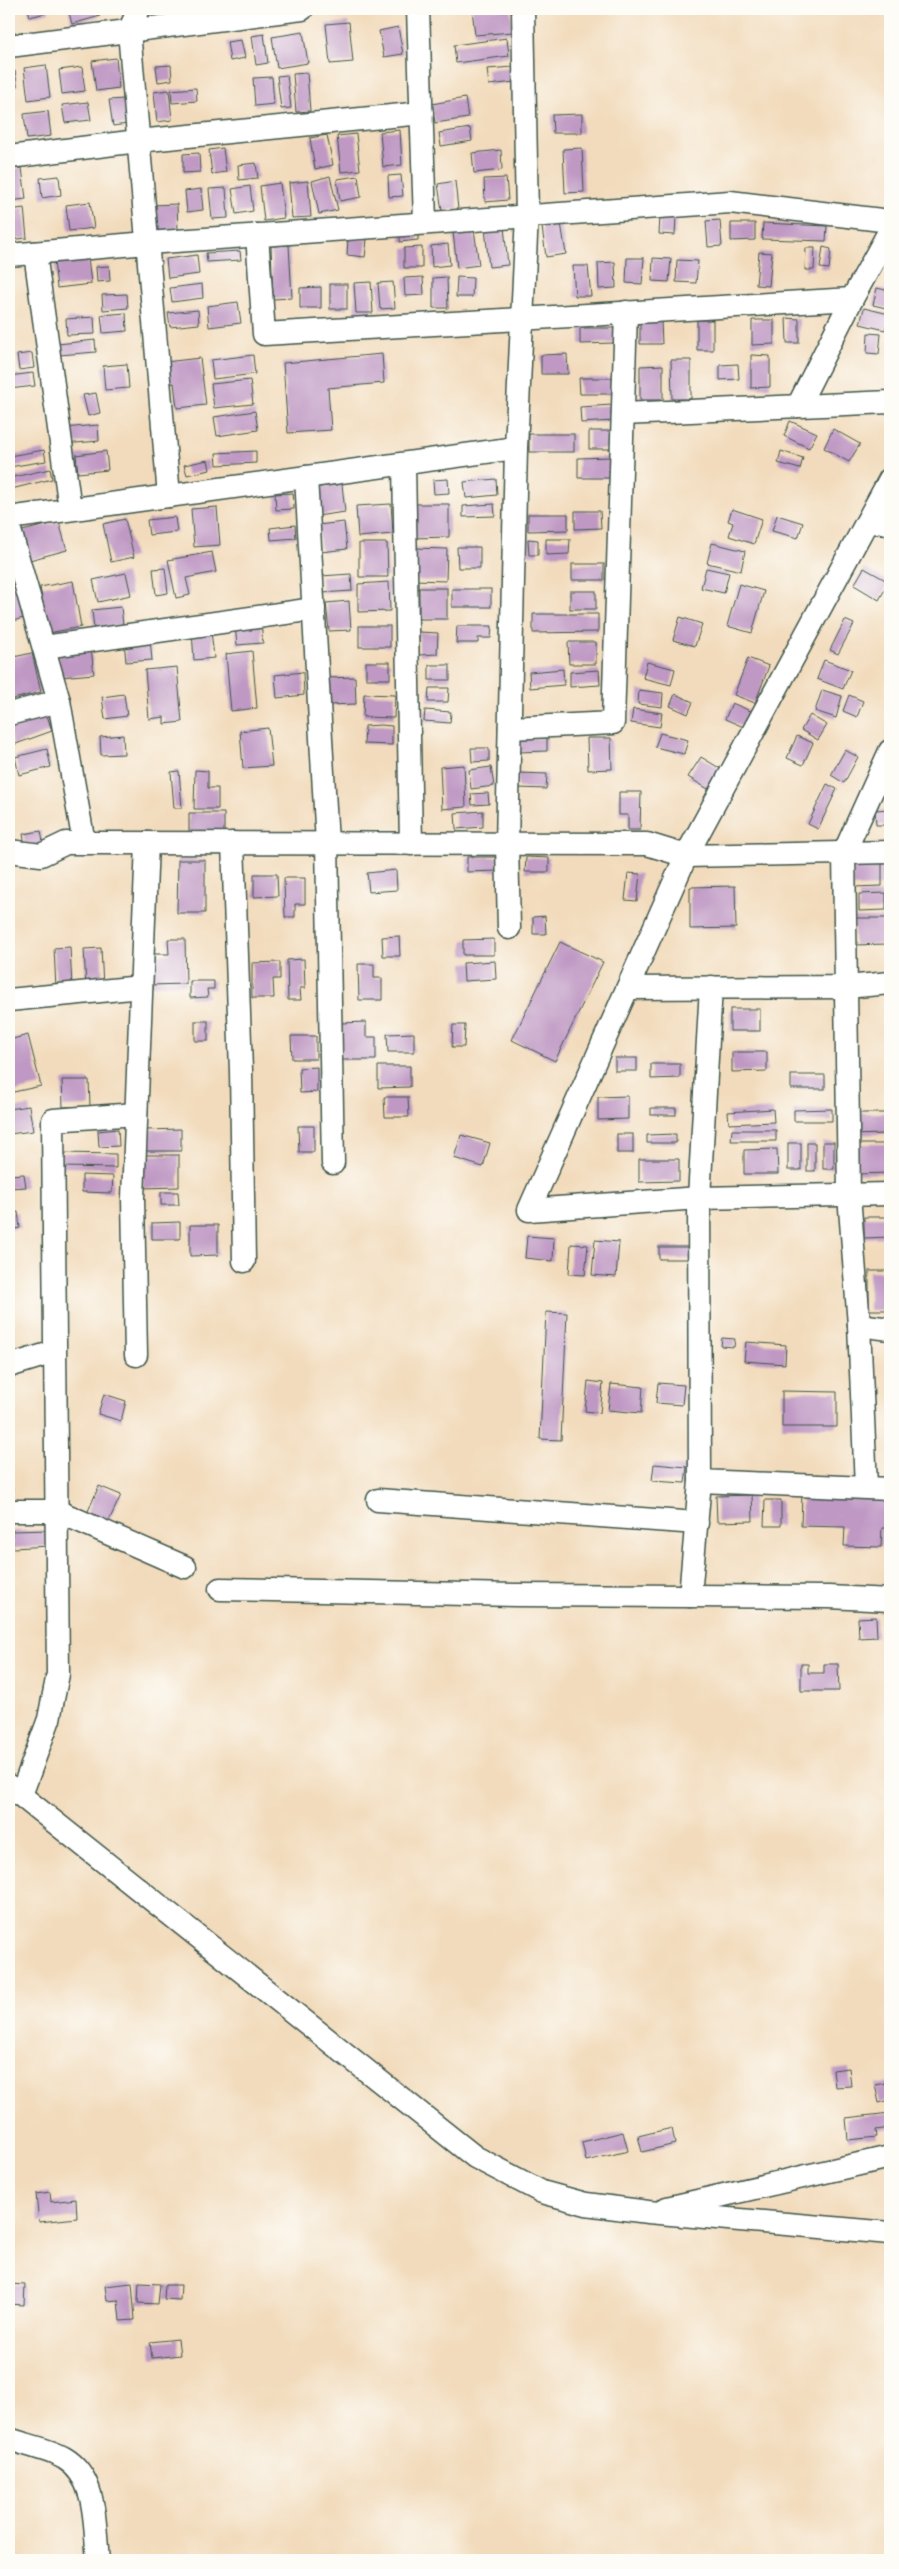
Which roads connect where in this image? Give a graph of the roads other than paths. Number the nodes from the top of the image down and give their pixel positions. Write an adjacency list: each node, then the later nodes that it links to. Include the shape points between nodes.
1 (139, 9): 5 (street)
2 (302, 9): 5 (street)
3 (418, 9): 7 (street)
4 (523, 9): 10 (street)
5 (129, 31): 6 (street); 8 (street)
6 (9, 46)
7 (422, 113): 8 (street); 12 (street)
8 (138, 141): 9 (street); 15 (street)
9 (9, 157)
10 (527, 215): 11 (street, via 730,202); 12 (street); 20 (street)
11 (890, 221)
12 (425, 222): 14 (street)
13 (890, 230): 18 (street)
14 (257, 234): 15 (street); 20 (street, via 264,334)
15 (147, 243): 16 (street); 28 (street)
16 (35, 253): 17 (street); 29 (street)
17 (9, 255)
18 (852, 299): 19 (street); 22 (street)
19 (626, 312): 20 (street); 23 (street)
20 (522, 321): 24 (street)
21 (890, 402): 22 (street)
22 (798, 406): 23 (street)
23 (623, 414): 38 (street, via 613,724)
24 (516, 448): 25 (street); 38 (street)
25 (404, 464): 26 (street); 44 (street)
26 (306, 477): 28 (street); 34 (street)
27 (890, 479): 31 (street)
28 (169, 496): 29 (street)
29 (70, 509): 30 (street)
30 (9, 518)
31 (867, 522): 32 (street); 49 (street)
32 (890, 523)
33 (9, 527): 35 (street)
34 (314, 609): 35 (street); 43 (street)
35 (44, 647): 36 (street)
36 (59, 701): 37 (street); 40 (street)
37 (9, 714)
38 (510, 728): 45 (street)
39 (890, 751): 48 (street)
40 (84, 843): 41 (street); 46 (street, via 66,843 41,855)
41 (148, 843): 42 (street); 52 (street)
42 (233, 843): 43 (street); 62 (street)
43 (327, 843): 44 (street); 58 (street)
44 (411, 844): 45 (street)
45 (507, 844): 49 (street, via 647,844); 50 (street)
46 (9, 851)
47 (890, 852): 48 (street)
48 (844, 853): 49 (street); 53 (street)
49 (686, 856): 54 (street)
50 (509, 928)
51 (890, 983): 53 (street)
52 (141, 987): 56 (street); 57 (street)
53 (846, 987): 55 (street); 60 (street)
54 (628, 988): 55 (street); 61 (street, via 529,1210)
55 (712, 988): 61 (street)
56 (9, 1000)
57 (136, 1114): 65 (street, via 53,1120); 66 (street, via 133,1198)
58 (333, 1163)
59 (890, 1194): 60 (street)
60 (849, 1195): 61 (street); 63 (street)
61 (700, 1198): 68 (street)
62 (244, 1261)
63 (860, 1325): 64 (street); 69 (street)
64 (890, 1329)
65 (54, 1352): 67 (street); 73 (street)
66 (136, 1355)
67 (9, 1366)
68 (700, 1481): 69 (street); 74 (street)
69 (866, 1487): 70 (street)
70 (890, 1488)
71 (378, 1500): 74 (street)
72 (9, 1511): 73 (street)
73 (57, 1511): 75 (street); 79 (street, via 58,1674 49,1719)
74 (697, 1523): 77 (street)
75 (185, 1567)
76 (220, 1589): 77 (street, via 518,1596)
77 (690, 1596): 78 (street)
78 (890, 1600)
79 (15, 1790): 81 (street, via 476,2157 542,2192 586,2204)
80 (890, 2157): 81 (street)
81 (648, 2212): 82 (street)
82 (890, 2233)
83 (9, 2439): 84 (street, via 64,2458 82,2472 90,2491)
84 (98, 2560)

